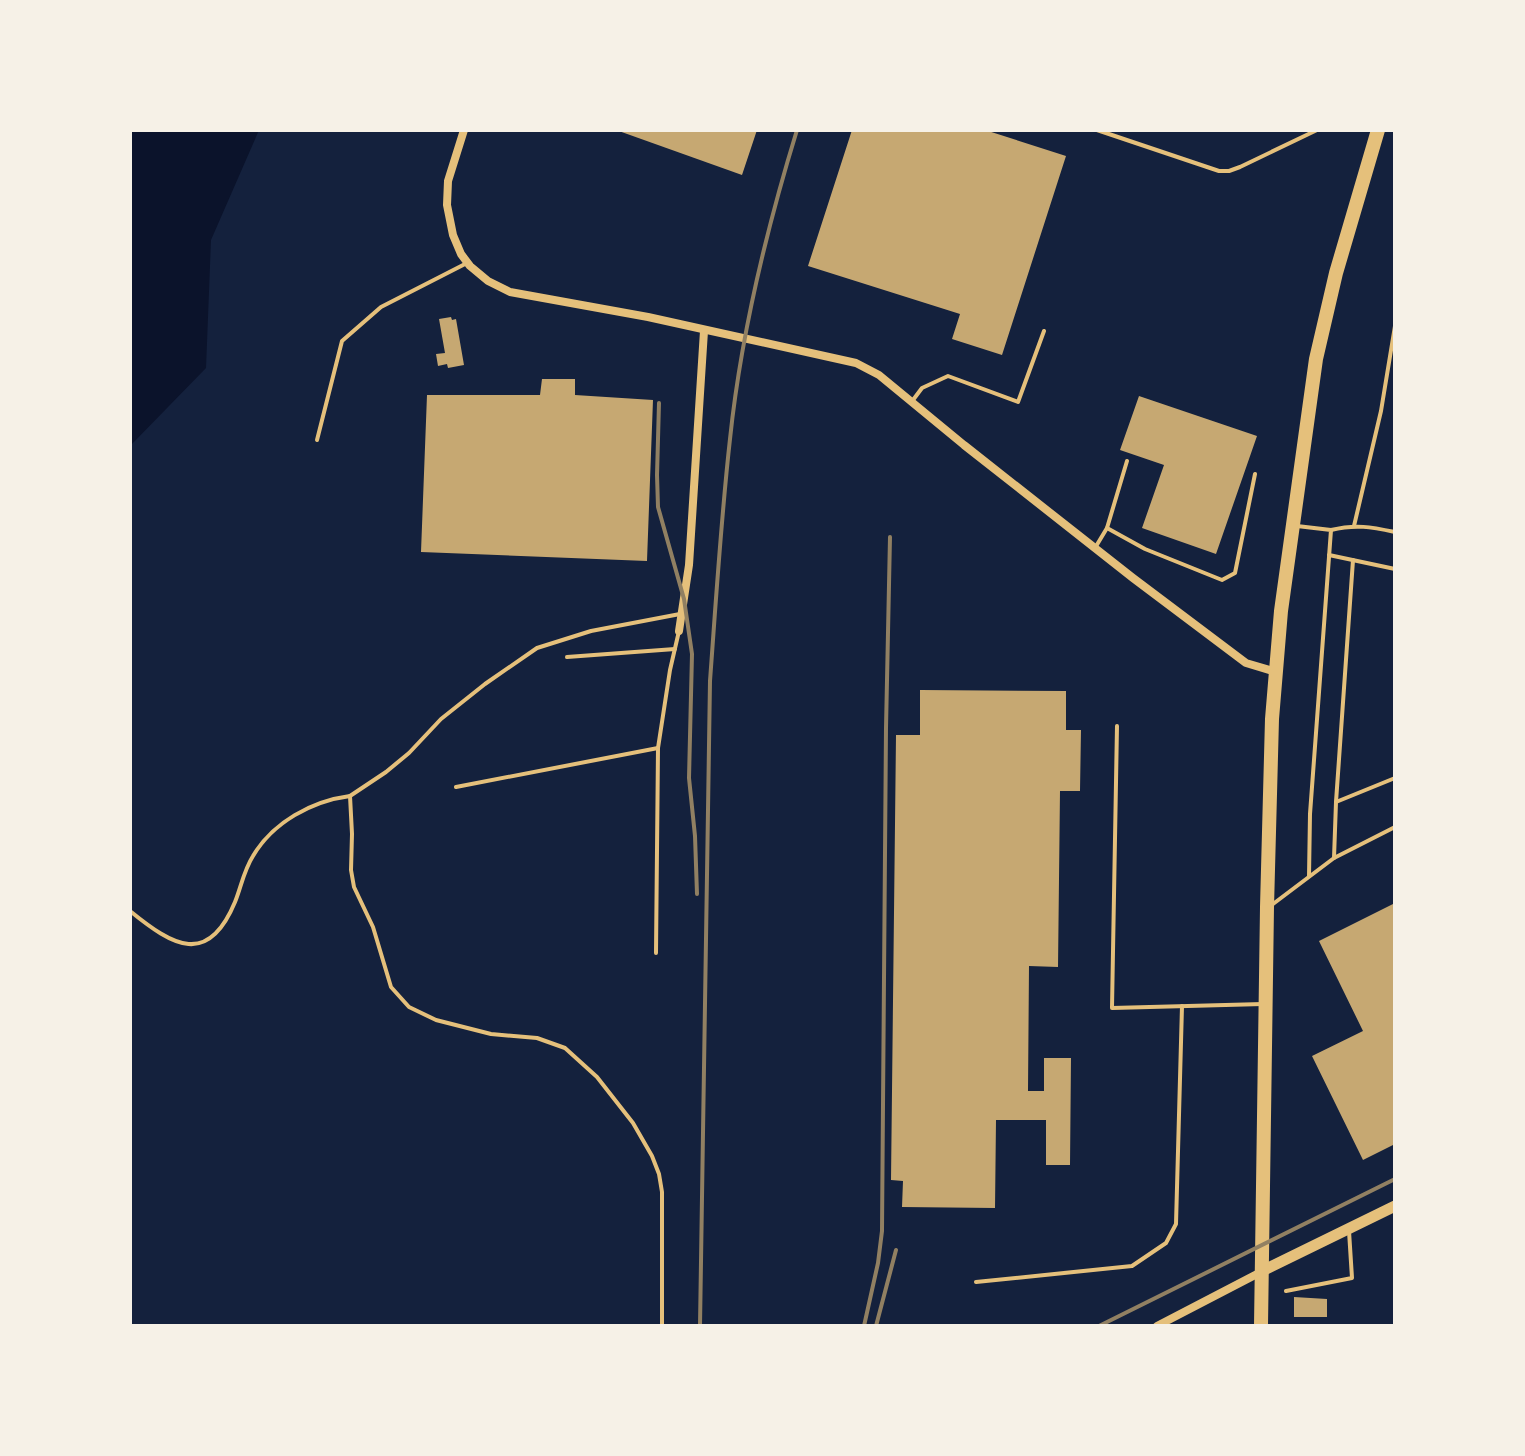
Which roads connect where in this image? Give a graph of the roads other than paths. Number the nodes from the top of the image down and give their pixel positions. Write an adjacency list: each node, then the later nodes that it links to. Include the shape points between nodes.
1 (464, 130): 5 (street, via 448,181 447,205 453,235)
2 (1097, 130): 3 (lane, via 1229,171)
3 (1317, 130)
4 (1378, 130): 13 (main road, via 1316,359)
5 (467, 263): 7 (street, via 510,292); 10 (lane, via 381,307 342,341)
6 (1395, 326): 14 (lane)
7 (704, 331): 9 (street, via 856,363); 22 (street, via 689,565)
8 (1044, 331): 9 (lane, via 1018,402 948,376 922,388)
9 (912, 402): 18 (street)
10 (317, 440)
11 (1127, 461): 15 (lane)
12 (1255, 474): 15 (lane, via 1235,573 1222,580)
13 (1293, 525): 16 (lane); 26 (main road)
14 (1354, 526): 16 (lane); 17 (lane)
15 (1107, 528): 18 (lane)
16 (1331, 530): 19 (lane)
17 (1395, 532)
18 (1095, 548): 26 (street, via 1246,663)
19 (1329, 555): 20 (lane); 35 (lane)
20 (1353, 560): 21 (lane); 32 (lane)
21 (1395, 569)
22 (681, 614): 23 (street); 31 (lane, via 591,631 537,648 485,684 409,753)
23 (679, 631): 24 (lane)
24 (675, 649): 25 (lane); 28 (lane)
25 (567, 657)
26 (1276, 672): 36 (main road)
27 (1117, 726): 40 (lane, via 1112,1008)
28 (658, 748): 30 (lane); 38 (lane)
29 (1395, 778): 32 (lane)
30 (456, 787)
31 (350, 796): 37 (lane, via 328,799 297,814 265,840 219,933 204,942 184,944 165,937); 46 (lane, via 354,887 391,987 409,1007 436,1020 565,1048 597,1077 633,1123 652,1156 662,1192)
32 (1336, 802): 34 (lane)
33 (1395, 827): 34 (lane)
34 (1334, 858): 35 (lane)
35 (1309, 876): 36 (lane)
36 (1267, 907): 39 (main road)
37 (130, 911)
38 (656, 953)
39 (1266, 1004): 40 (lane); 43 (main road)
40 (1182, 1006): 44 (lane, via 1176,1224 1166,1243 1132,1266)
41 (1395, 1206): 42 (street)
42 (1348, 1229): 43 (street); 45 (lane, via 1352,1278)
43 (1262, 1271): 47 (street); 48 (main road)
44 (976, 1282)
45 (1286, 1291)
46 (662, 1326)
47 (1157, 1326)
48 (1261, 1326)

